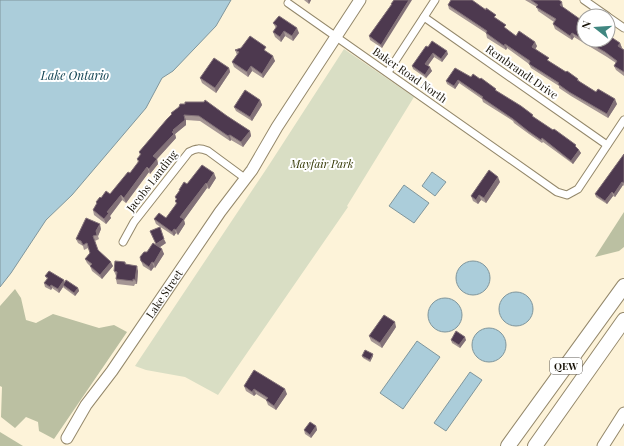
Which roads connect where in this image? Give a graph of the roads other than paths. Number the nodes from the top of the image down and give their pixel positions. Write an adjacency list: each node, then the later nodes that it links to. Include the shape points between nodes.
1 (360, 0): 7 (street, Lake Street)
2 (434, 0): 6 (street)
3 (584, 0): 5 (street)
4 (288, 3): 7 (street, Baker Road North)
5 (596, 8)
6 (424, 17): 8 (street); 10 (street, Rembrandt Drive)
7 (336, 36): 8 (street, Baker Road North); 11 (street, Lake Street)
8 (388, 72): 10 (street, Baker Road North, via 557,192 567,195 578,190)
9 (624, 120): 10 (street)
10 (607, 145)
11 (244, 177): 12 (street, Jacobs Landing, via 208,151 194,149 134,222); 16 (street, Lake Street, via 90,408)
12 (123, 242)
13 (624, 286): 17 (highway, QEW)
14 (624, 320): 18 (highway, QEW)
15 (624, 413): 19 (street)
16 (64, 442)
17 (508, 446)
18 (535, 446)
19 (603, 446)

